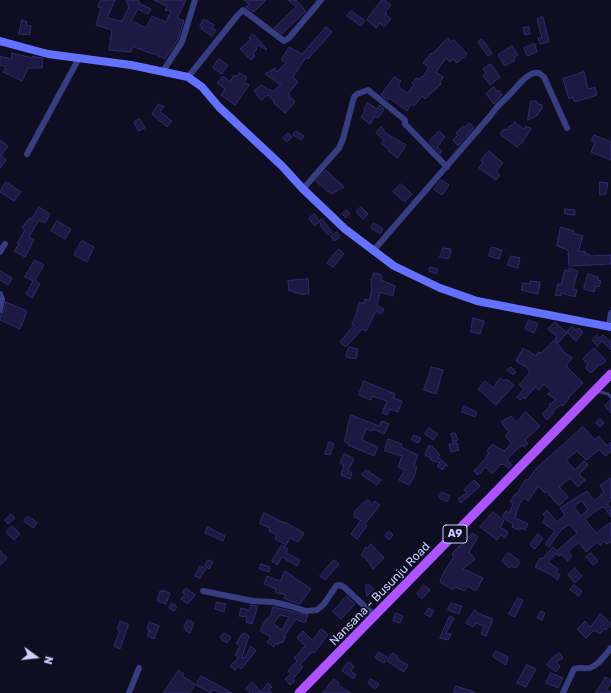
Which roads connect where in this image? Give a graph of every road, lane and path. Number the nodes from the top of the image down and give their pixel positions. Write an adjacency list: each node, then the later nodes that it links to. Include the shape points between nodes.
1 (195, 0): 5 (street, via 182,42)
2 (320, 0): 6 (street, via 284,41 243,10)
3 (0, 41): 4 (street, via 48,54)
4 (79, 58): 5 (street); 8 (street)
5 (163, 72): 6 (street)
6 (188, 77): 10 (street, via 202,87 219,107)
7 (567, 128): 9 (street, via 544,77 539,73 532,74 497,106)
8 (27, 154)
9 (447, 167): 10 (street, via 404,120 368,90 354,97 339,148); 12 (street)
10 (304, 189): 12 (street, via 345,229)
11 (5, 244): 13 (street)
12 (373, 251): 17 (street, via 415,277 471,300)
13 (0, 252)
14 (0, 294): 15 (street)
15 (0, 310)
16 (611, 313): 17 (street)
17 (610, 326)
18 (611, 374): 20 (main road, Nansana - Busunju Road / A9)
19 (611, 390): 21 (lane)
20 (594, 391): 21 (lane); 23 (main road, Nansana - Busunju Road / A9)
21 (610, 396)
22 (203, 591): 23 (street, via 253,601 273,602 306,611 317,610 336,586 340,585)
23 (375, 616): 27 (main road, Nansana - Busunju Road / A9)
24 (611, 649): 28 (street, via 592,667 574,669)
25 (139, 668): 26 (street)
26 (129, 693)
27 (299, 693)
28 (563, 693)

